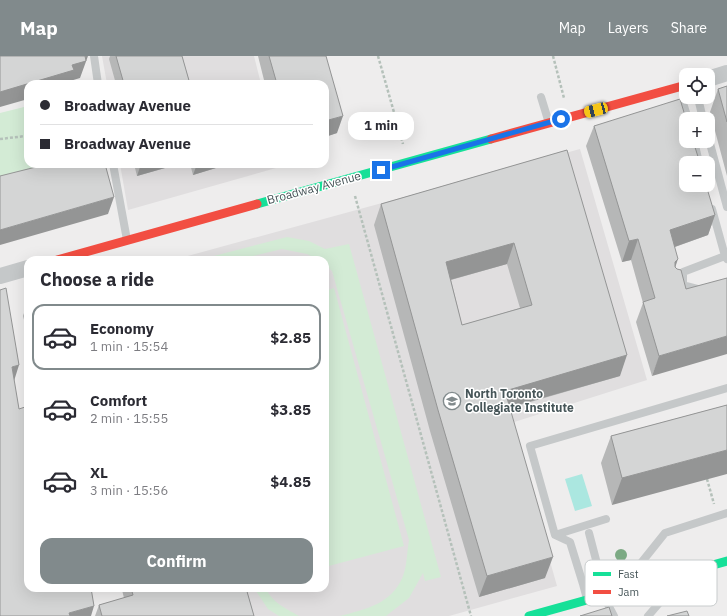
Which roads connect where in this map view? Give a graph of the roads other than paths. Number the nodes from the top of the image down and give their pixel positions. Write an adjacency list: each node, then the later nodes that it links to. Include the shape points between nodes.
1 (94, 56): 4 (lane)
2 (727, 73): 3 (street)
3 (715, 77)
4 (97, 80)
5 (679, 87): 7 (street, Broadway Avenue)
6 (541, 97): 7 (lane)
7 (549, 123): 12 (street, Broadway Avenue)
8 (711, 148): 11 (lane)
9 (114, 168): 12 (lane)
10 (709, 199): 14 (lane)
11 (727, 207)
12 (127, 240): 13 (street, Broadway Avenue)
13 (71, 256)
14 (726, 257): 18 (lane, via 683,272)
15 (24, 269): 16 (street)
16 (0, 276)
17 (672, 285): 18 (lane)
18 (683, 285): 19 (lane, via 706,291)
19 (713, 290)
20 (727, 388): 24 (lane, via 530,446)
21 (727, 513): 26 (lane, via 664,532)
22 (606, 519): 24 (lane)
23 (589, 532): 25 (lane)
24 (555, 535): 29 (lane, via 570,542)
25 (596, 560)
26 (643, 560)
27 (727, 561): 28 (street)
28 (717, 564)
29 (585, 589)
30 (585, 601): 33 (street)
31 (608, 606): 34 (lane)
32 (657, 606): 35 (lane)
33 (529, 616)
34 (614, 616)
35 (648, 616)

